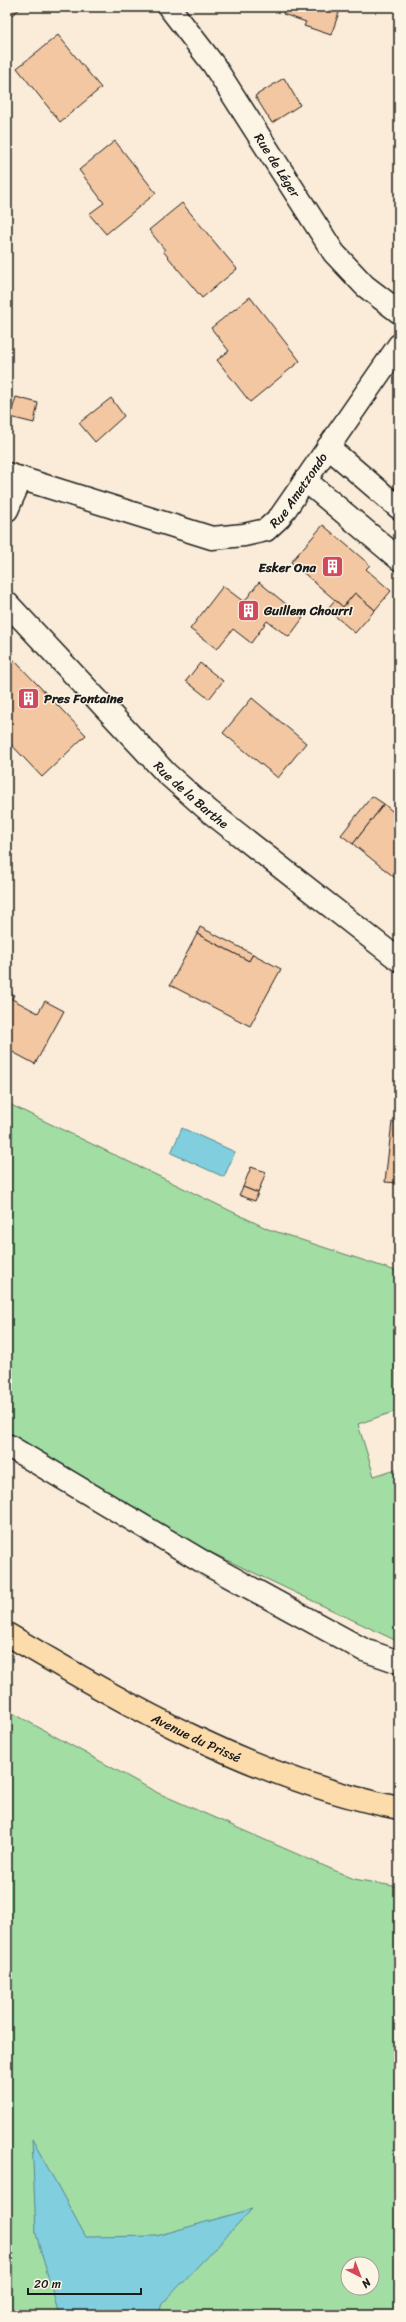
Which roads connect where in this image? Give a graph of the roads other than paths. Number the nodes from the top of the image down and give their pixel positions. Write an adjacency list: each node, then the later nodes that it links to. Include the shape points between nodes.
1 (169, 7): 2 (street, Rue de Léger, via 213,64 334,253 365,286)
2 (399, 312)
3 (399, 345): 4 (street, Rue Ametzondo)
4 (328, 447): 6 (street, Rue Ametzondo); 7 (street)
5 (14, 476): 6 (street, Rue Ametzondo, via 212,538 266,530 280,516); 8 (street)
6 (305, 480): 9 (street)
7 (399, 508)
8 (7, 510)
9 (399, 560)
10 (7, 603): 11 (street, Rue de la Barthe, via 166,773 209,811)
11 (399, 960)
12 (7, 1445): 14 (street, via 205,1563 364,1650)
13 (7, 1634): 15 (main road, Avenue du Prissé, via 143,1712 223,1752 365,1801)
14 (399, 1662)
15 (399, 1808)

